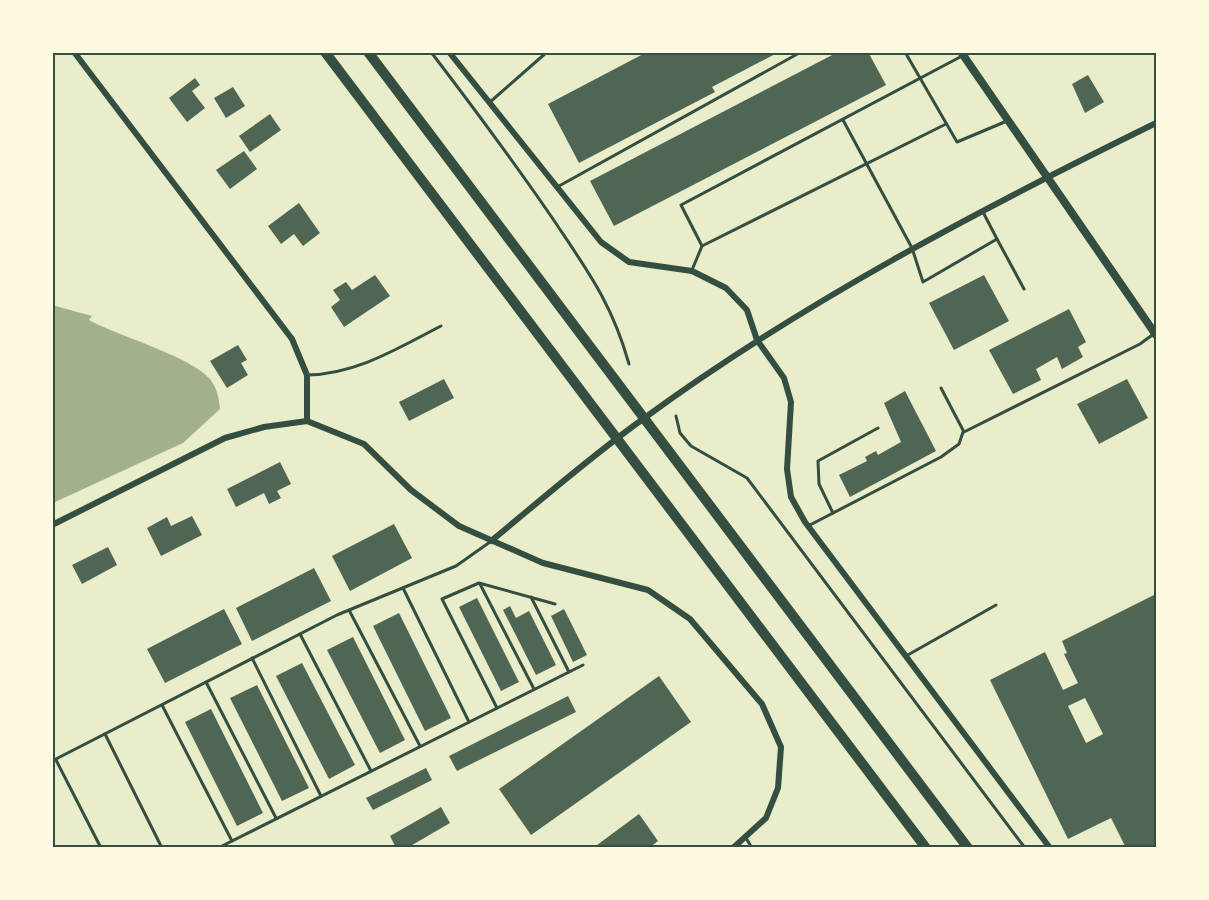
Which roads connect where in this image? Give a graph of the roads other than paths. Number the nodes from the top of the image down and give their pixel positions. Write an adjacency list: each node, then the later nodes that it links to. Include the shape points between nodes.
1 (74, 52): 27 (street, via 292,339)
2 (325, 52): 33 (main road)
3 (368, 52): 29 (main road)
4 (449, 52): 10 (street)
5 (547, 52): 10 (lane)
6 (801, 52): 17 (lane)
7 (905, 52): 9 (lane)
8 (963, 54): 9 (lane); 12 (street)
9 (919, 80): 11 (lane); 14 (lane)
10 (488, 104): 17 (street)
11 (843, 120): 15 (lane); 20 (lane, via 681,205)
12 (1008, 120): 14 (lane, via 957,142); 16 (street)
13 (1156, 123): 16 (street)
14 (946, 124): 15 (lane)
15 (866, 164): 20 (lane); 21 (lane)
16 (1047, 177): 18 (street); 25 (street)
17 (557, 187): 22 (street, via 601,242 629,262)
18 (983, 212): 19 (lane); 21 (street)
19 (998, 239): 21 (lane, via 923,282); 23 (lane)
20 (702, 246): 22 (lane)
21 (912, 248): 26 (street)
22 (692, 271): 26 (street, via 726,288 747,310)
23 (1024, 289)
24 (441, 326): 27 (lane, via 353,368)
25 (1156, 334): 32 (lane)
26 (757, 340): 29 (street); 36 (street, via 784,378 791,402 791,496)
27 (307, 375): 30 (street)
28 (941, 388): 32 (lane)
29 (644, 417): 33 (street); 68 (main road)
30 (307, 421): 35 (street, via 225,438); 37 (street, via 364,444 411,490 459,526)
31 (878, 428): 34 (lane, via 818,460 819,484)
32 (964, 432): 34 (lane, via 959,444 941,457)
33 (616, 438): 37 (street); 67 (main road)
34 (833, 513): 36 (lane)
35 (52, 525)
36 (808, 526): 45 (street)
37 (491, 541): 39 (lane, via 456,566); 60 (street, via 543,563 648,590 690,619 762,704 781,747 778,788 766,818)
38 (479, 583): 40 (lane); 50 (lane); 52 (lane, via 442,599)
39 (403, 588): 43 (lane); 53 (lane)
40 (531, 597): 41 (lane); 48 (lane)
41 (555, 604)
42 (996, 605): 45 (lane)
43 (349, 610): 44 (lane); 55 (lane)
44 (300, 634): 46 (lane); 57 (lane)
45 (906, 656): 69 (street)
46 (252, 658): 49 (lane); 58 (lane)
47 (583, 665): 48 (lane)
48 (569, 672): 50 (lane)
49 (207, 682): 51 (lane); 59 (lane)
50 (534, 689): 52 (lane)
51 (162, 705): 54 (lane); 61 (lane)
52 (497, 708): 53 (lane)
53 (469, 722): 55 (lane)
54 (105, 734): 56 (lane); 63 (lane)
55 (420, 746): 57 (lane)
56 (54, 760): 62 (lane)
57 (371, 771): 58 (lane)
58 (321, 796): 59 (lane)
59 (276, 818): 61 (lane)
60 (746, 838): 65 (street); 66 (lane)
61 (232, 841): 64 (lane)
62 (101, 848)
63 (162, 848)
64 (218, 848)
65 (733, 848)
66 (752, 848)
67 (926, 848)
68 (968, 848)
69 (1050, 848)

